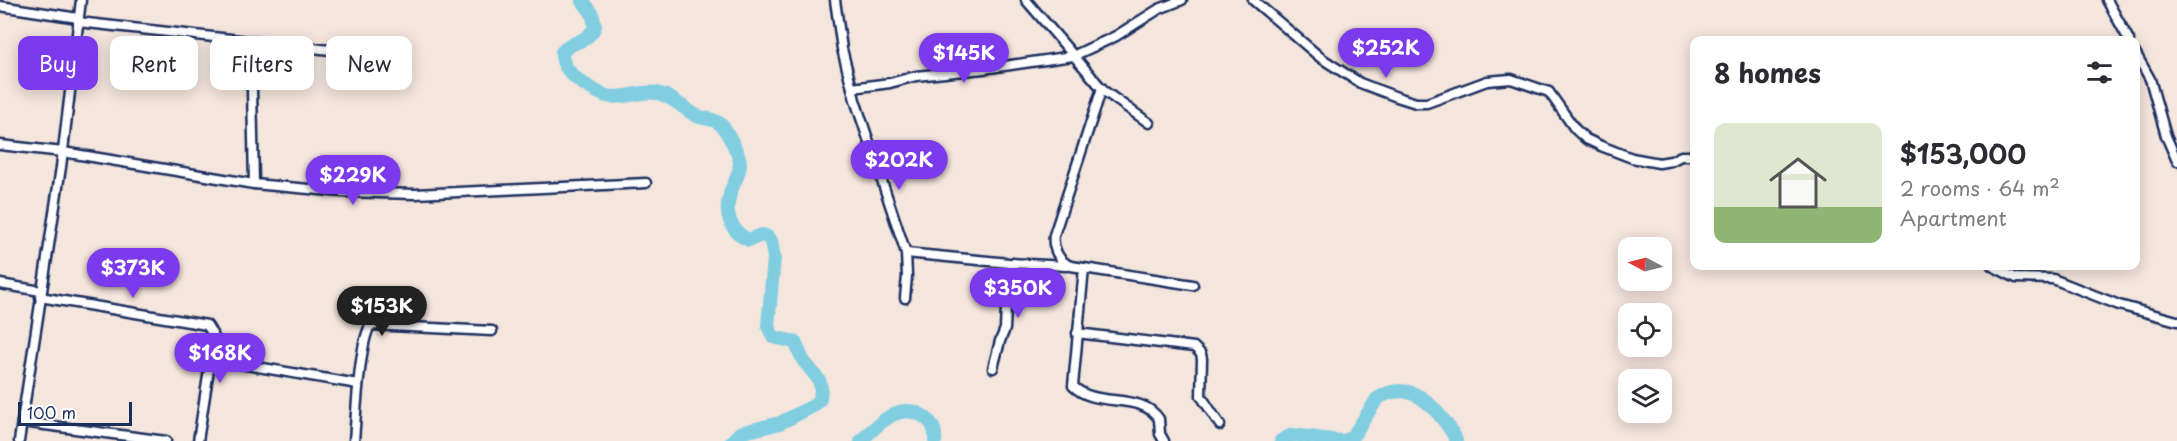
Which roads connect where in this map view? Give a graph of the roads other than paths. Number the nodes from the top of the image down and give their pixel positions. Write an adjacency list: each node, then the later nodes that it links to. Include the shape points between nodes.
1 (81, 0): 8 (street)
2 (835, 0): 13 (street)
3 (1026, 0): 11 (street)
4 (1182, 0): 11 (street)
5 (1253, 0): 19 (street, via 1321,58 1354,80 1397,97 1427,103 1487,81 1514,80 1549,92 1575,129 1601,146 1659,163)
6 (2107, 0): 10 (street)
7 (0, 6): 8 (street)
8 (78, 20): 9 (street); 18 (street)
9 (210, 36)
10 (2127, 36)
11 (1073, 56): 13 (street); 14 (street)
12 (2140, 61): 20 (street, via 2150,79)
13 (852, 88): 23 (street)
14 (1102, 88): 16 (street); 25 (street, via 1053,240 1062,261)
15 (252, 90): 22 (street)
16 (1149, 123)
17 (0, 145): 18 (street)
18 (63, 152): 22 (street); 30 (street)
19 (1690, 156)
20 (2177, 162)
21 (646, 183): 22 (street, via 415,194)
22 (254, 184)
23 (906, 253): 24 (street); 31 (street)
24 (1012, 263): 25 (street); 36 (street, via 1005,329)
25 (1071, 266): 26 (street)
26 (1084, 268): 29 (street); 34 (street)
27 (2000, 270): 32 (street, via 2016,278 2053,279 2119,305)
28 (0, 284): 30 (street)
29 (1193, 285)
30 (41, 294): 35 (street, via 207,325 214,337); 38 (street)
31 (904, 298)
32 (2177, 321)
33 (492, 331): 37 (street, via 371,325)
34 (1077, 333): 39 (street, via 1194,347 1202,359 1201,396); 44 (street, via 1072,382 1079,391 1151,411 1159,419)
35 (210, 359): 37 (street); 42 (street)
36 (993, 368)
37 (358, 384): 43 (street)
38 (22, 422): 40 (street); 41 (street)
39 (1220, 425)
40 (19, 441)
41 (166, 441)
42 (198, 441)
43 (354, 441)
44 (1164, 441)

